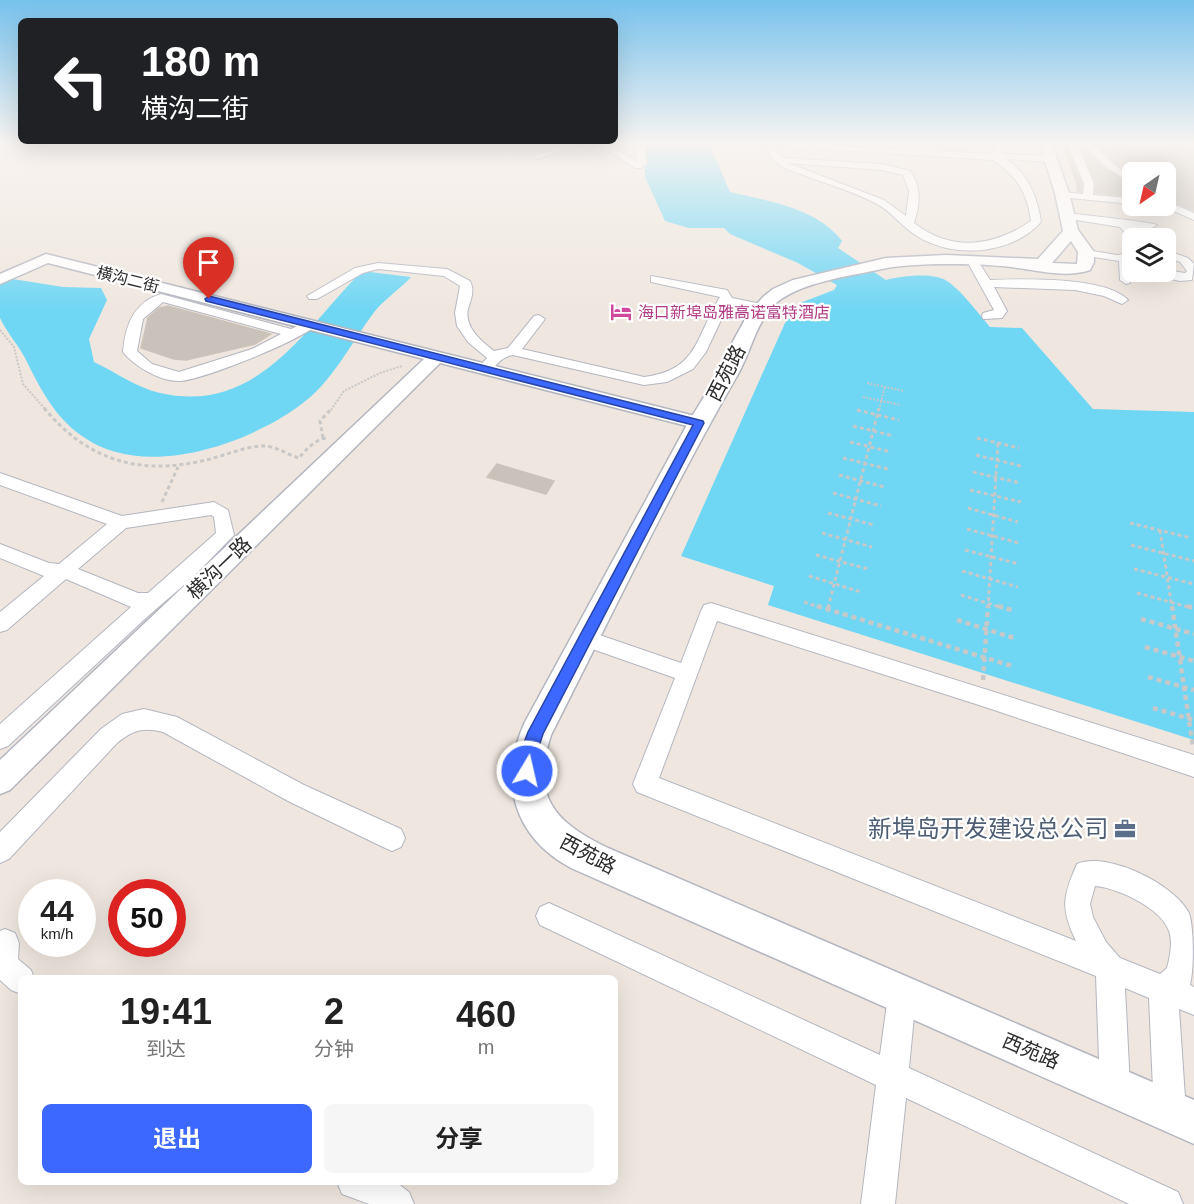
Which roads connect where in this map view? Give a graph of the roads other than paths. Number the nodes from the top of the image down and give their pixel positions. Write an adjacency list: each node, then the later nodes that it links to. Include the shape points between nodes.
1 (868, 198): 9 (street, via 883,204)
2 (915, 198): 9 (street)
3 (1030, 198): 9 (street, via 1036,222 999,243 968,247 933,241)
4 (1064, 198): 10 (main road)
5 (1101, 198): 6 (street)
6 (1122, 200)
7 (1176, 208): 8 (street)
8 (1194, 217)
9 (908, 224)
10 (1069, 224): 11 (street); 14 (main road); 18 (main road, 西苑路, via 1042,264)
11 (1123, 224): 12 (street); 13 (street)
12 (1152, 225)
13 (1127, 228)
14 (1086, 253): 15 (street); 18 (main road, via 1084,267 1075,270)
15 (1122, 256)
16 (1176, 257): 19 (street, via 1194,271 1188,277)
17 (974, 263): 18 (main road, 西苑路); 22 (street); 28 (main road, 西苑路, via 886,263 819,278 779,293)
18 (1025, 265)
19 (1176, 276)
20 (6, 277): 24 (street, 横沟二街, via 46,258)
21 (655, 279): 25 (street, via 723,293)
22 (987, 284): 26 (street, via 1064,286 1101,291); 29 (street, via 1001,310)
23 (313, 296): 35 (street, via 367,267 413,267 454,276 466,284 461,313 464,329)
24 (209, 299): 27 (street); 31 (street, 横沟二街)
25 (724, 300): 28 (street); 33 (street, via 699,352 688,366 667,378 644,381)
26 (1122, 300)
27 (195, 307): 32 (street); 32 (street, via 161,298 141,310 132,326 130,351 147,367 179,376 257,352)
28 (762, 308): 36 (main road, 西苑路)
29 (988, 316)
30 (539, 319): 33 (street)
31 (310, 324): 32 (street); 34 (street, 横沟二街)
32 (291, 333)
33 (513, 351): 35 (street, via 503,352)
34 (437, 356): 35 (street, 横沟二街); 41 (street, 横沟一路)
35 (490, 363): 36 (street, 横沟二街)
36 (699, 423): 44 (main road, 西苑路)
37 (0, 478): 38 (street)
38 (121, 522): 40 (street); 41 (street, via 214,508 222,514 225,535)
39 (0, 551): 40 (street, via 48,570)
40 (66, 571): 42 (street, via 137,602); 43 (street)
41 (192, 581): 42 (street); 48 (street, 横沟一路)
42 (152, 601): 46 (street)
43 (0, 624)
44 (585, 638): 45 (street); 57 (main road, 西苑路, via 528,755 531,800 549,832 595,861)
45 (688, 674): 47 (street, via 711,611); 54 (street, via 645,784)
46 (4, 730)
47 (1194, 766)
48 (0, 780)
49 (392, 838): 50 (street, via 296,793 196,737 148,717 126,722 110,736)
50 (0, 850)
51 (549, 916): 59 (street)
52 (1187, 922): 54 (street, via 1168,903 1120,878 1086,873 1077,904 1080,920 1096,952); 56 (street, via 1184,966 1179,977)
53 (0, 945): 55 (street, via 5,943 3,957 7,969)
54 (1110, 968): 56 (street); 60 (street)
55 (18, 978)
56 (1163, 988): 58 (street); 61 (street)
57 (902, 996): 59 (street); 60 (main road, 西苑路)
58 (1194, 1000)
59 (892, 1076): 64 (street); 65 (street)
60 (1115, 1087): 61 (main road, 西苑路)
61 (1182, 1117)
62 (362, 1185): 63 (street, via 382,1192)
63 (397, 1204)
64 (878, 1204)
65 (1166, 1204)

